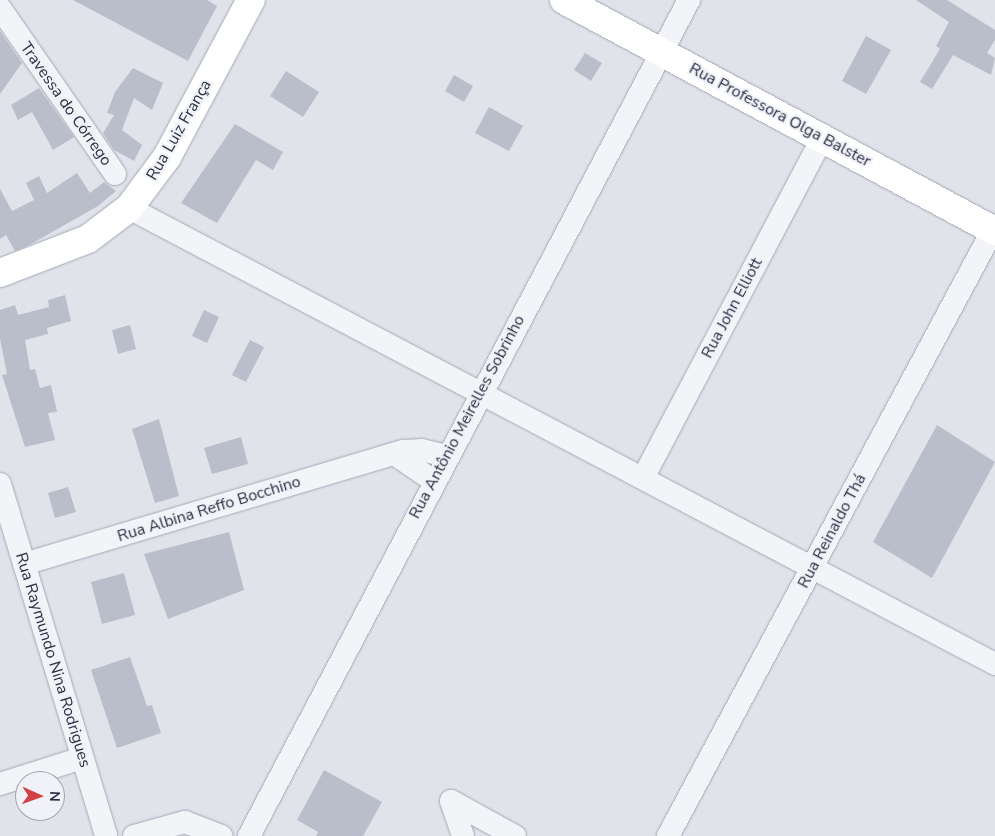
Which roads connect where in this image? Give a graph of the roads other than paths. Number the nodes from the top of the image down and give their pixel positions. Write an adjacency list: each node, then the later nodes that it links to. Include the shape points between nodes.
1 (251, 0): 8 (main road, Rua Luiz França, via 167,156)
2 (564, 0): 5 (main road, Rua Professora Olga Balster)
3 (688, 0): 5 (street, Rua Antônio Meirelles Sobrinho)
4 (0, 8): 7 (street, Travessa do Córrego)
5 (661, 52): 6 (main road, Rua Professora Olga Balster); 11 (street, Rua Antônio Meirelles Sobrinho)
6 (822, 138): 9 (main road, Rua Professora Olga Balster); 14 (street, Rua John Elliott)
7 (114, 174)
8 (129, 208): 10 (main road, Rua Luiz França, via 95,235 63,252); 11 (street)
9 (994, 229): 18 (street, Rua Reinaldo Thá)
10 (0, 272)
11 (480, 393): 13 (street, Rua Antônio Meirelles Sobrinho); 14 (street)
12 (394, 454): 13 (street, Rua Albina Reffo Bocchino, via 421,450); 15 (street); 17 (street, Rua Albina Reffo Bocchino)
13 (447, 456): 15 (street, Rua Antônio Meirelles Sobrinho)
14 (643, 478): 18 (street)
15 (434, 481): 25 (street, Rua Antônio Meirelles Sobrinho)
16 (0, 484): 17 (street, Rua Raymundo Nina Rodrigues)
17 (24, 564): 20 (street, Rua Raymundo Nina Rodrigues)
18 (812, 568): 19 (street); 28 (street, Rua Reinaldo Thá)
19 (995, 664)
20 (82, 758): 21 (street); 22 (street, Rua Raymundo Nina Rodrigues)
21 (0, 784)
22 (106, 836)
23 (134, 836): 24 (street, via 185,822)
24 (221, 836)
25 (249, 836)
26 (462, 836): 27 (street, via 451,801)
27 (515, 836)
28 (668, 836)

